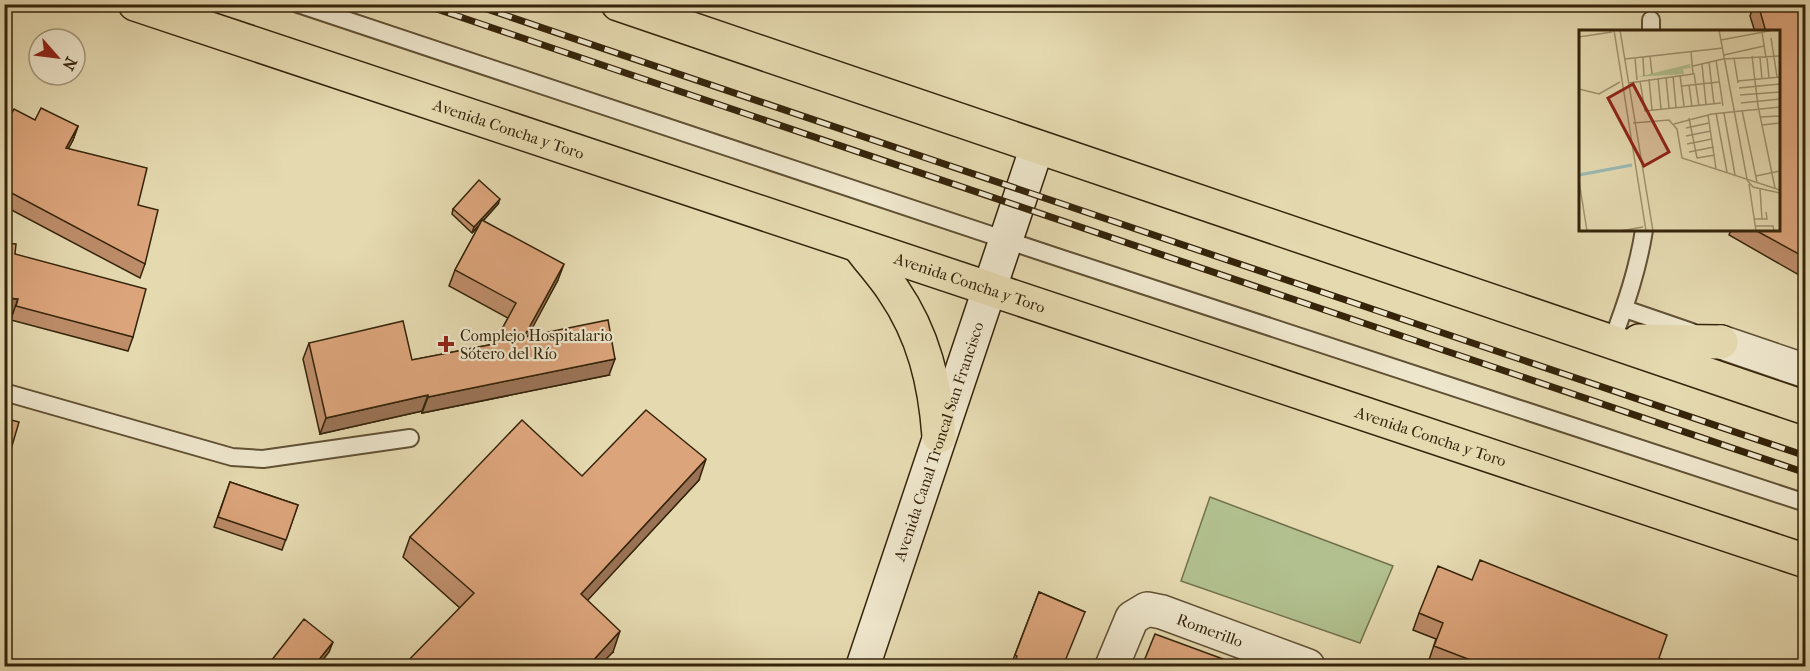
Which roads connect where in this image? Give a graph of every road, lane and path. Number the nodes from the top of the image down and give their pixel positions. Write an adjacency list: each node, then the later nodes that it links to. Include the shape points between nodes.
1 (135, 4): 7 (main road, Avenida Concha y Toro)
2 (298, 4): 6 (lane)
3 (618, 4): 4 (main road)
4 (1037, 147): 6 (main road, Avenida Canal Troncal San Francisco); 10 (main road)
5 (1644, 231): 9 (lane)
6 (1006, 240): 8 (main road, Avenida Canal Troncal San Francisco); 17 (lane)
7 (859, 246): 8 (main road, Avenida Concha y Toro); 15 (main road, via 893,290 921,342 937,404)
8 (990, 289): 15 (main road, Avenida Canal Troncal San Francisco); 18 (main road, Avenida Concha y Toro)
9 (1625, 309): 10 (lane); 11 (lane)
10 (1612, 341): 11 (main road); 14 (main road)
11 (1721, 342): 12 (main road)
12 (1806, 371)
13 (4, 392): 16 (lane, via 246,459)
14 (1804, 403)
15 (939, 436): 19 (main road, Avenida Canal Troncal San Francisco)
16 (410, 438)
17 (1806, 503)
18 (1806, 561)
19 (863, 666)
20 (1112, 666): 21 (main road, Romerillo, via 1132,618 1147,609)
21 (1308, 666)

